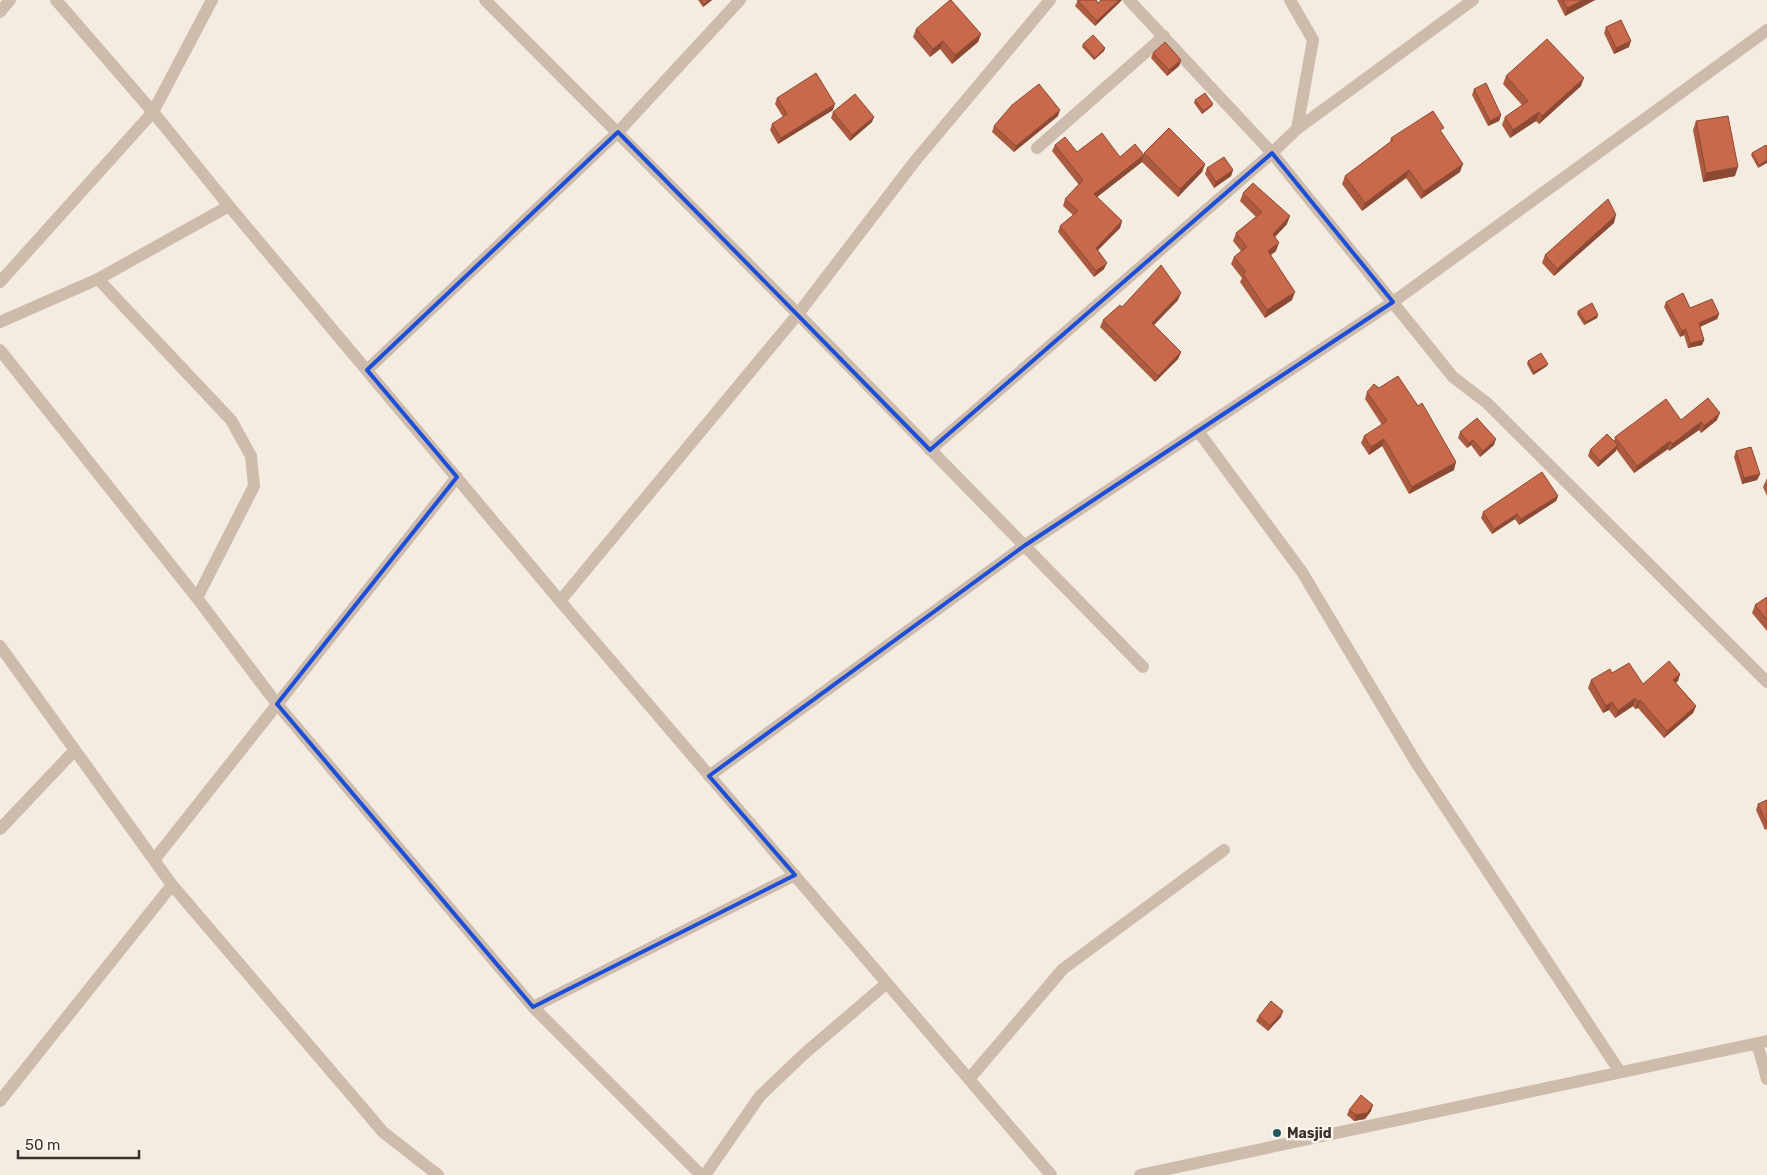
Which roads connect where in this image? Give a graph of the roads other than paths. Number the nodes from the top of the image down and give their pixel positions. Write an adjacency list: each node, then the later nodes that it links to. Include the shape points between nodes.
1 (10, 0): 10 (street)
2 (56, 0): 13 (street)
3 (212, 0): 13 (street)
4 (485, 0): 15 (street)
5 (740, 0): 15 (street)
6 (1050, 0): 22 (street, via 915,161)
7 (1129, 0): 12 (street)
8 (1290, 0): 14 (street, via 1313,40)
9 (1473, 0): 14 (street)
10 (0, 12)
11 (1767, 30): 21 (street)
12 (1164, 36): 16 (street); 17 (street)
13 (153, 112): 18 (street); 20 (street)
14 (1297, 129): 17 (street)
15 (618, 132): 22 (street); 25 (street)
16 (1037, 148)
17 (1272, 153): 21 (street); 27 (street)
18 (229, 206): 19 (street); 25 (street)
19 (98, 279): 23 (street); 30 (street, via 231,420 251,456 254,486)
20 (0, 282)
21 (1393, 302): 26 (street); 34 (street, via 1452,377 1486,404)
22 (798, 314): 27 (street); 31 (street)
23 (0, 322)
24 (0, 350): 30 (street)
25 (367, 370): 28 (street)
26 (1198, 431): 29 (street); 46 (street, via 1302,572 1417,764)
27 (930, 450): 29 (street)
28 (457, 477): 31 (street); 35 (street)
29 (1024, 546): 33 (street); 37 (street)
30 (197, 598): 35 (street)
31 (560, 602): 37 (street)
32 (0, 646): 36 (street)
33 (1143, 667)
34 (1767, 682)
35 (277, 704): 40 (street); 44 (street)
36 (75, 750): 38 (street); 40 (street)
37 (709, 776): 41 (street)
38 (0, 829)
39 (1224, 850): 47 (street, via 1063,969)
40 (154, 860): 42 (street)
41 (795, 875): 43 (street); 44 (street)
42 (172, 885): 49 (street); 50 (street, via 383,1132)
43 (887, 983): 47 (street); 52 (street, via 760,1096)
44 (533, 1008): 51 (street)
45 (1762, 1042): 46 (street); 48 (street)
46 (1620, 1072): 54 (street)
47 (969, 1079): 53 (street)
48 (1767, 1079)
49 (0, 1101)
50 (438, 1175)
51 (701, 1175)
52 (705, 1175)
53 (1051, 1175)
54 (1140, 1175)

